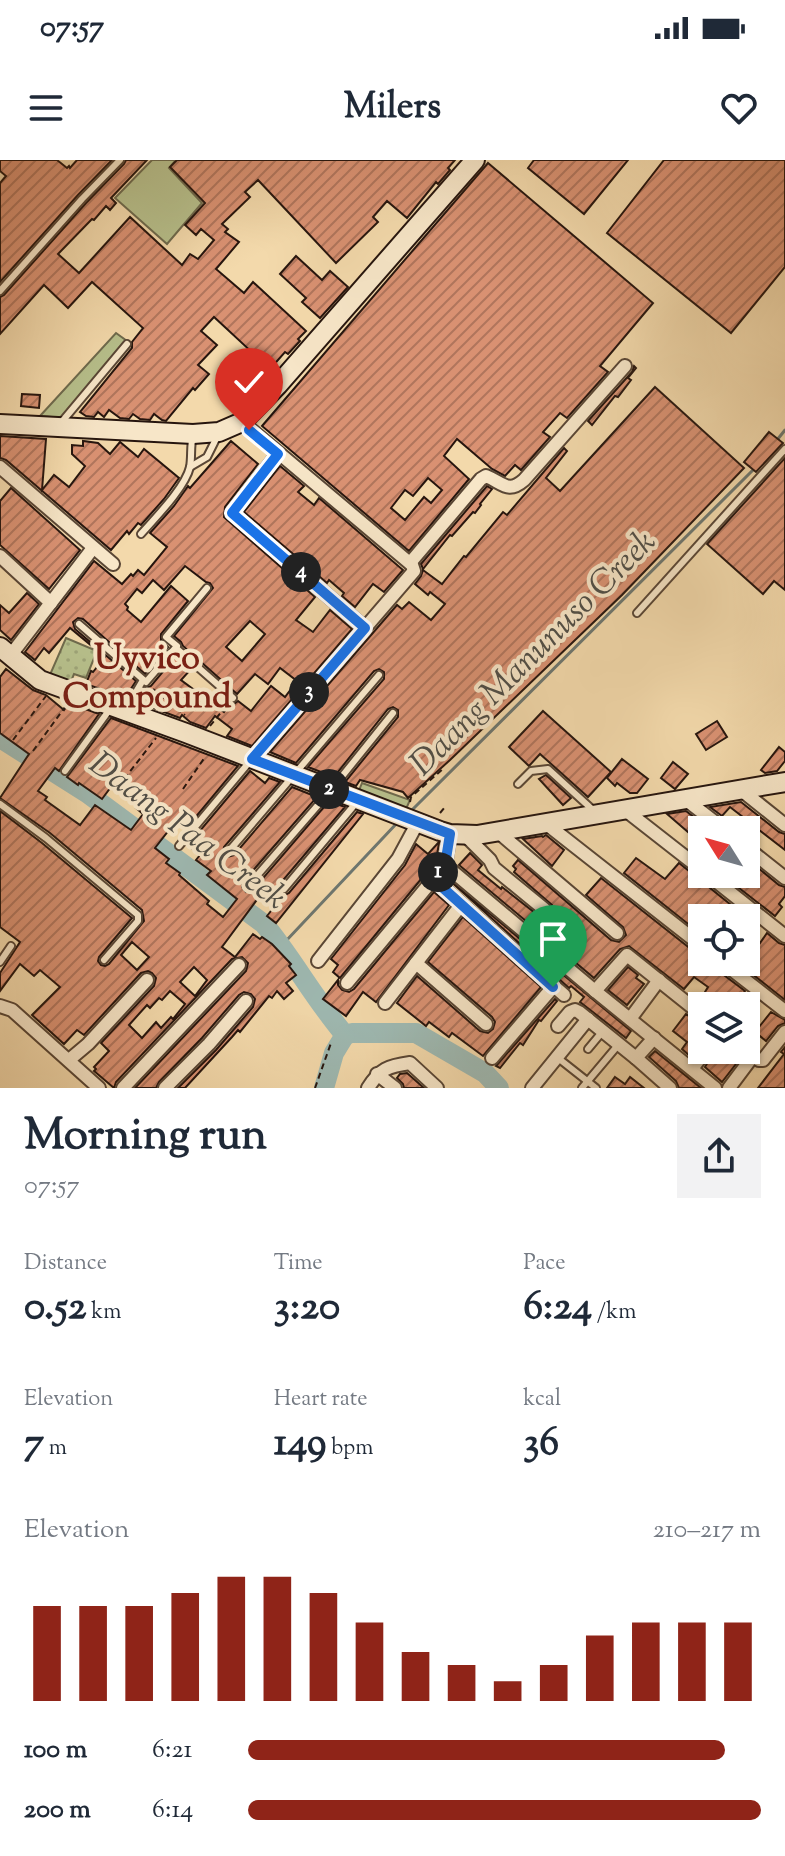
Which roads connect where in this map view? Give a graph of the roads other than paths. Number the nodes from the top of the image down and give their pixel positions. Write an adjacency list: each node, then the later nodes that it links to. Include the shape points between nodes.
1 (120, 160): 3 (lane)
2 (475, 160): 6 (street)
3 (0, 291)
4 (127, 344): 8 (lane)
5 (625, 366): 19 (street, via 516,488 486,476 481,479)
6 (242, 422): 9 (street); 12 (street)
7 (0, 424): 8 (street)
8 (58, 426): 10 (street)
9 (219, 432): 10 (street); 14 (lane, via 207,457)
10 (193, 434): 14 (lane)
11 (785, 449): 22 (lane)
12 (278, 454): 19 (street); 24 (street, via 232,513)
13 (0, 467): 16 (street)
14 (190, 467): 15 (lane, via 174,496)
15 (141, 534)
16 (93, 548): 18 (street); 21 (street)
17 (0, 556): 21 (street)
18 (113, 564)
19 (412, 567): 24 (street)
20 (207, 588): 25 (lane, via 166,637)
21 (51, 603): 26 (street)
22 (637, 613)
23 (79, 624): 28 (lane)
24 (365, 628): 32 (street)
25 (176, 648): 28 (lane); 29 (lane)
26 (5, 652): 30 (street, via 40,680)
27 (379, 675): 34 (lane)
28 (144, 681): 30 (lane)
29 (233, 698)
30 (118, 710): 32 (street); 33 (lane)
31 (393, 713): 38 (lane)
32 (252, 759): 34 (street); 50 (lane)
33 (65, 771)
34 (293, 775): 38 (street); 51 (lane)
35 (785, 782): 37 (street)
36 (518, 784): 43 (lane, via 531,771 548,769)
37 (740, 789): 39 (street); 47 (street)
38 (331, 790): 40 (street); 57 (lane)
39 (685, 799): 42 (street); 44 (street)
40 (358, 800): 45 (street); 59 (lane)
41 (0, 804): 66 (lane, via 138,915)
42 (624, 809): 43 (street); 53 (street)
43 (597, 814): 46 (street)
44 (707, 816)
45 (407, 818): 49 (street); 67 (street, via 398,859)
46 (544, 822): 48 (street); 63 (street)
47 (785, 825)
48 (497, 831): 49 (street); 62 (street)
49 (458, 835): 54 (street); 61 (street)
50 (179, 846)
51 (229, 851)
52 (760, 858): 55 (street)
53 (688, 859)
54 (445, 865): 56 (street); 76 (street)
55 (785, 878)
56 (433, 879): 60 (street); 74 (street)
57 (248, 886)
58 (725, 888): 64 (street)
59 (284, 889)
60 (461, 905): 69 (street); 75 (street)
61 (544, 909)
62 (617, 933)
63 (688, 935)
64 (785, 936)
65 (11, 946): 68 (lane)
66 (104, 960)
67 (318, 961)
68 (0, 962)
69 (416, 963): 79 (street); 85 (street)
70 (239, 965): 104 (street)
71 (740, 976): 82 (street)
72 (147, 980): 95 (street)
73 (659, 980): 76 (street, via 627,955); 80 (street); 84 (street)
74 (347, 983)
75 (553, 987): 77 (street); 93 (street)
76 (595, 991): 84 (street)
77 (564, 995)
78 (246, 1001): 105 (street)
79 (385, 1003)
80 (688, 1004)
81 (0, 1006): 95 (street, via 12,1010)
82 (785, 1011)
83 (588, 1019): 86 (street, via 575,1010); 87 (street); 92 (street)
84 (630, 1019): 89 (street)
85 (486, 1024)
86 (558, 1026)
87 (603, 1031): 90 (street); 91 (lane)
88 (785, 1032): 96 (street)
89 (654, 1038): 94 (street); 99 (street)
90 (619, 1044): 94 (street); 101 (lane)
91 (588, 1049)
92 (557, 1057): 101 (lane); 109 (street)
93 (492, 1058)
94 (636, 1058): 102 (street)
95 (69, 1060): 103 (street)
96 (760, 1060)
97 (696, 1064): 99 (street)
98 (743, 1064): 113 (street)
99 (692, 1069): 112 (street)
100 (377, 1074): 106 (street); 107 (street); 108 (street, via 410,1063)
101 (587, 1081): 110 (lane); 111 (lane)
102 (666, 1087)
103 (99, 1088)
104 (123, 1088)
105 (165, 1088)
106 (368, 1088)
107 (395, 1088)
108 (437, 1088)
109 (532, 1088)
110 (582, 1088)
111 (596, 1088)
112 (715, 1088)
113 (729, 1088)

